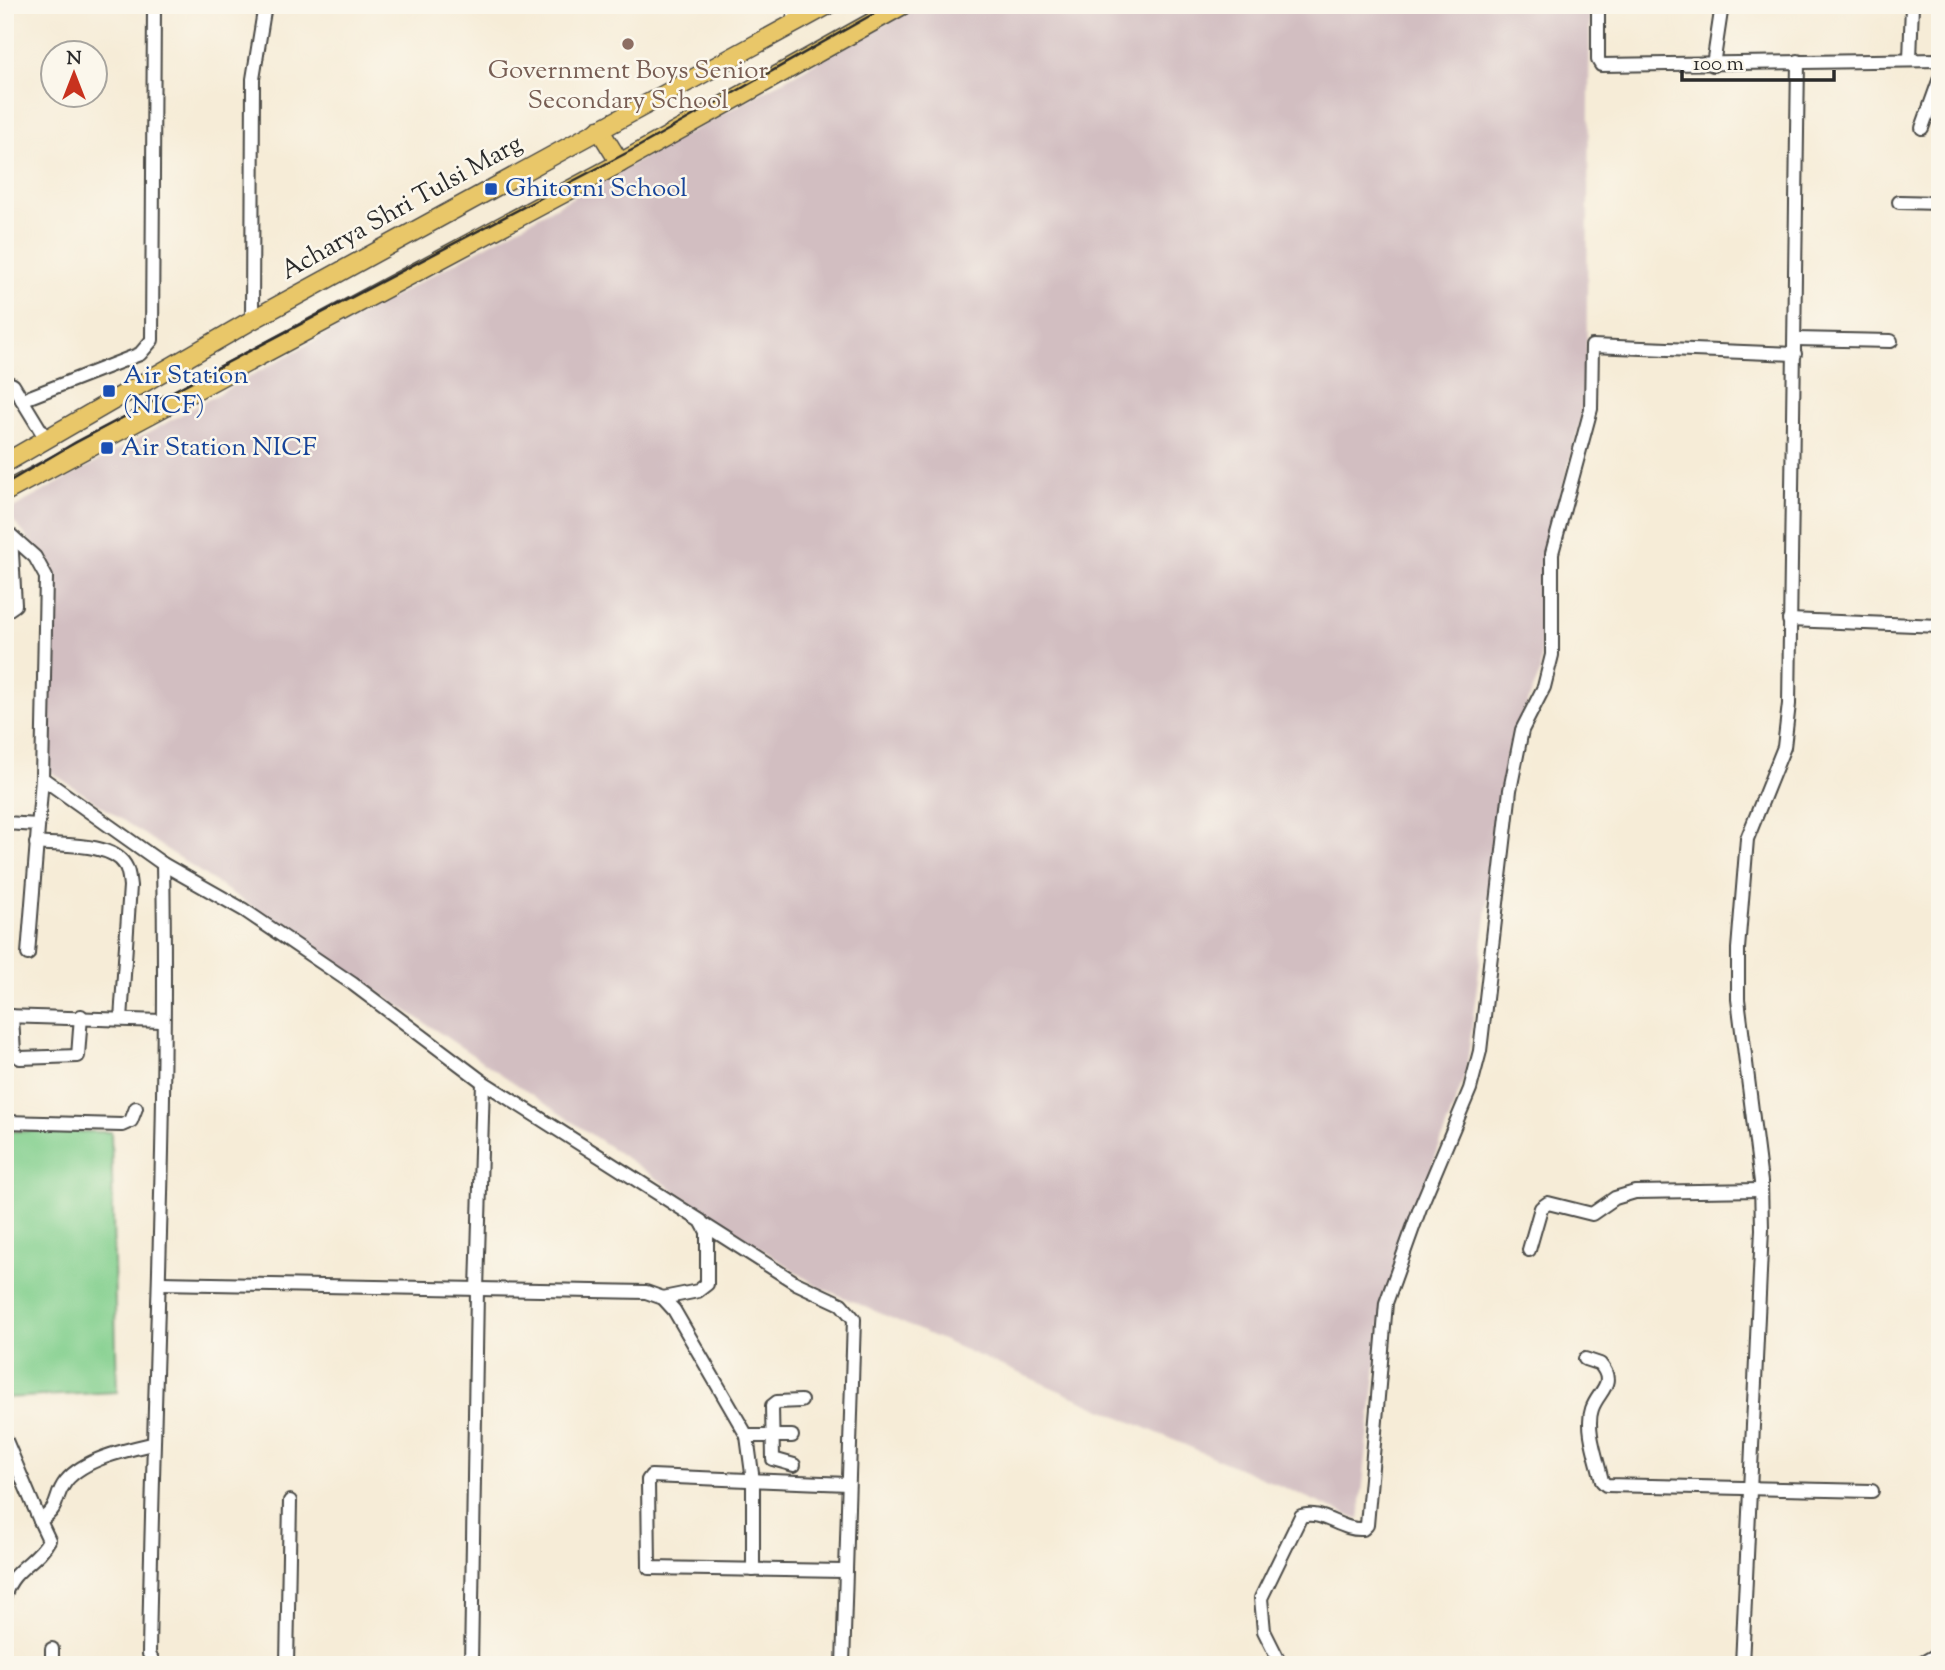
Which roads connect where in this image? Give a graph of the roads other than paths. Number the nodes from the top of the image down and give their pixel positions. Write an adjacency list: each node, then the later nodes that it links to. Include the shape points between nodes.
1 (154, 5): 25 (street, via 152,340 140,354)
2 (265, 5): 20 (street, via 253,79)
3 (797, 5): 9 (street)
4 (828, 5): 9 (highway, Acharya Shri Tulsi Marg)
5 (903, 5): 17 (highway)
6 (1598, 5): 13 (street, via 1600,65)
7 (1722, 5): 13 (street)
8 (1912, 5): 10 (street)
9 (791, 25): 16 (highway, Acharya Shri Tulsi Marg)
10 (1910, 59): 11 (street); 12 (street)
11 (1940, 60)
12 (1798, 61): 13 (street); 21 (street)
13 (1713, 65)
14 (1940, 78): 15 (street)
15 (1922, 128)
16 (599, 129): 17 (highway); 20 (highway, Acharya Shri Tulsi Marg)
17 (620, 163): 28 (highway)
18 (1899, 202): 19 (street)
19 (1940, 203)
20 (252, 320): 26 (highway, Acharya Shri Tulsi Marg)
21 (1795, 338): 22 (street); 23 (street)
22 (1891, 341)
23 (1795, 354): 32 (street); 77 (street, via 1592,346 1591,409 1552,553 1552,655 1544,687 1522,730 1514,766 1480,1051 1470,1089 1386,1303 1367,1525 1351,1529 1317,1515 1301,1516 1261,1598 1264,1631)
24 (5, 381): 25 (street)
25 (22, 400): 26 (street)
26 (46, 439): 27 (highway, Acharya Shri Tulsi Marg)
27 (5, 463)
28 (5, 492)
29 (8, 533): 30 (street); 34 (street, via 35,557 46,577)
30 (9, 565): 31 (street, via 15,605)
31 (5, 612)
32 (1789, 620): 33 (street); 47 (street, via 1784,747 1747,839 1740,922 1738,999)
33 (1940, 626)
34 (41, 778): 36 (street); 38 (street)
35 (5, 823): 36 (street)
36 (38, 825): 37 (street)
37 (36, 843): 39 (street); 42 (street, via 99,850 113,854 127,867 130,886)
38 (163, 864): 43 (street); 44 (street, via 309,954)
39 (28, 954)
40 (8, 1016): 41 (street); 41 (street, via 14,1053 20,1058 78,1056)
41 (81, 1016): 42 (street)
42 (121, 1019): 43 (street)
43 (162, 1021): 50 (street)
44 (483, 1082): 48 (street); 51 (street)
45 (136, 1108): 46 (street, via 131,1121 122,1125)
46 (5, 1122)
47 (1761, 1190): 49 (street, via 1635,1192 1615,1198 1592,1214 1548,1203 1541,1208); 63 (street)
48 (705, 1225): 52 (street, via 705,1287); 62 (street, via 852,1313)
49 (1529, 1250)
50 (160, 1283): 51 (street); 59 (street)
51 (477, 1290): 52 (street, via 646,1292); 75 (street)
52 (663, 1298): 56 (street)
53 (1585, 1359): 63 (street, via 1600,1364 1607,1378 1591,1417 1604,1483)
54 (801, 1401): 55 (street, via 773,1404)
55 (772, 1435): 56 (street); 57 (street); 60 (street, via 773,1459)
56 (747, 1436): 61 (street)
57 (792, 1436)
58 (5, 1438): 66 (street)
59 (152, 1444): 66 (street, via 74,1474 63,1485 56,1509); 72 (street)
60 (794, 1465)
61 (754, 1481): 62 (street); 67 (street); 67 (street, via 649,1478 647,1564 651,1569)
62 (848, 1484): 68 (street)
63 (1751, 1488): 64 (street); 78 (street)
64 (1872, 1491)
65 (290, 1501): 74 (street)
66 (40, 1521): 69 (street, via 49,1540 15,1574)
67 (753, 1570): 68 (street)
68 (844, 1571): 76 (street)
69 (5, 1595)
70 (52, 1649): 73 (street)
71 (1940, 1653): 79 (street)
72 (150, 1663)
73 (52, 1665)
74 (287, 1665)
75 (471, 1665)
76 (843, 1665)
77 (1281, 1665)
78 (1742, 1665)
79 (1919, 1665)

